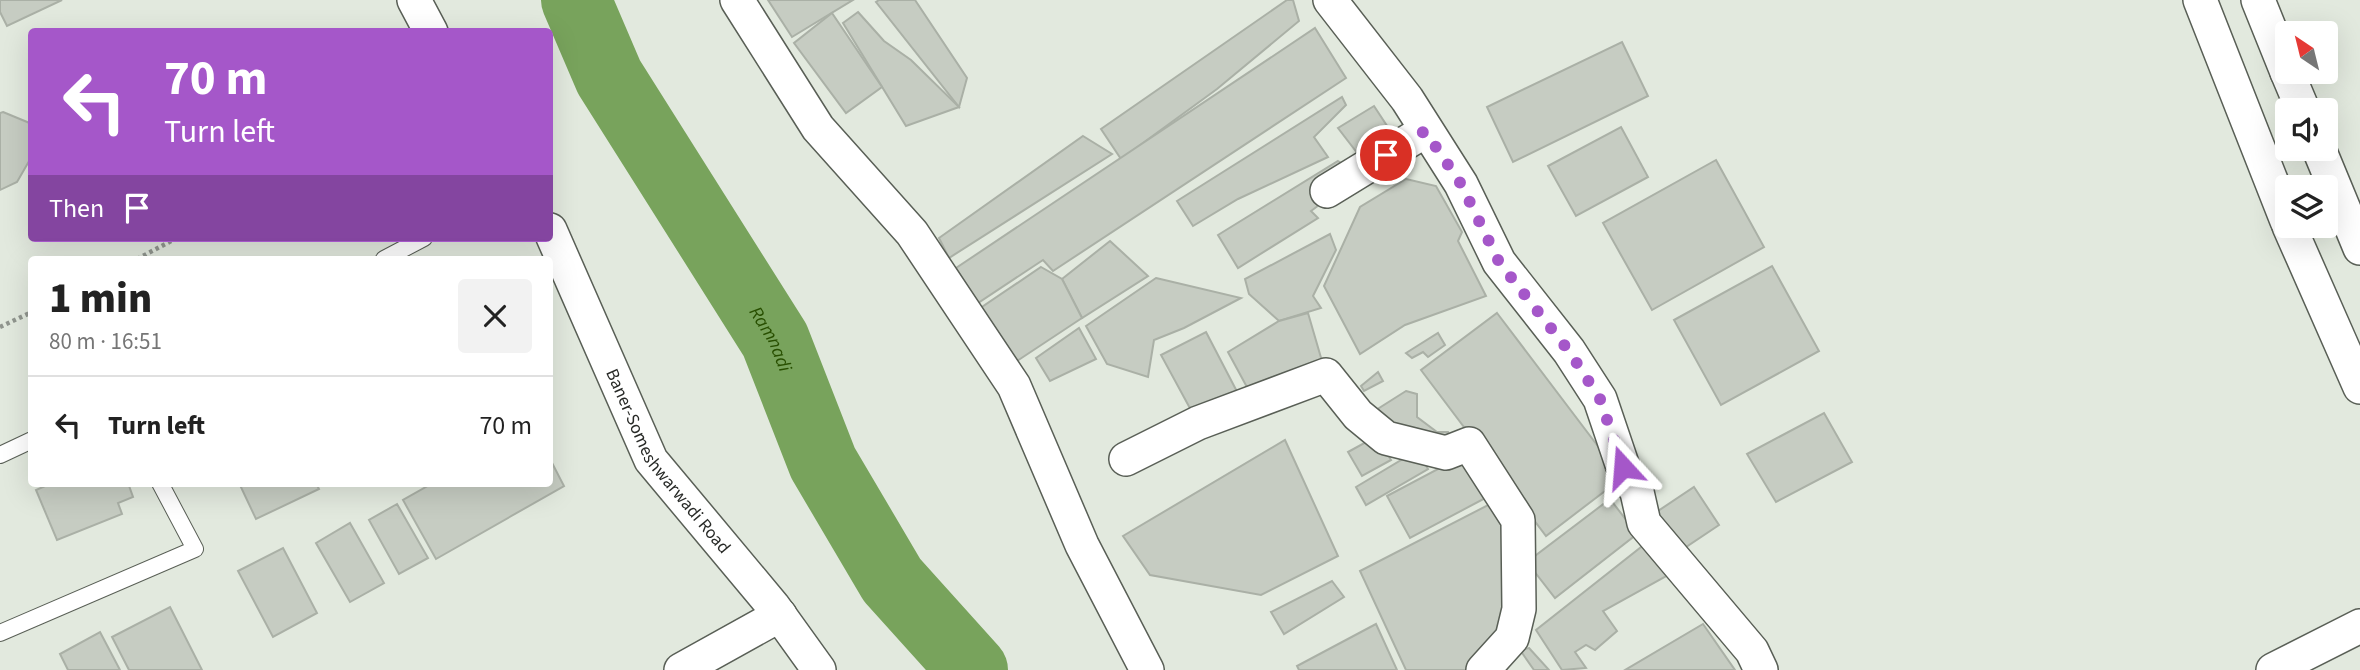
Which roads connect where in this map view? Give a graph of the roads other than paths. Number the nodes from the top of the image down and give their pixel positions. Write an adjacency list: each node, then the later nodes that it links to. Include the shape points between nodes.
1 (414, 0): 6 (street)
2 (737, 0): 27 (street, via 818,128 912,233 1014,386 1082,545)
3 (1330, 0): 8 (street, via 1407,99)
4 (2200, 0): 11 (street)
5 (2258, 0): 7 (street)
6 (429, 28)
7 (2275, 42)
8 (1425, 131): 10 (street); 29 (street, via 1461,184 1499,262 1569,351 1600,399 1623,467 1637,492 1644,523 1752,651)
9 (2324, 161): 15 (street)
10 (1328, 191)
11 (2275, 191)
12 (553, 237): 22 (street, Baner-Someshwarwadi Road, via 651,460)
13 (2295, 238): 17 (street)
14 (416, 242): 16 (lane)
15 (2360, 248)
16 (390, 256)
17 (2360, 387)
18 (28, 442): 19 (lane)
19 (0, 455)
20 (1126, 459): 28 (street, via 1198,423 1326,375 1358,415 1386,438 1447,453 1469,444 1518,520 1519,609 1512,638)
21 (162, 487): 24 (lane, via 195,549)
22 (779, 615): 25 (street); 26 (street, Baner-Someshwarwadi Road)
23 (2360, 626): 30 (street)
24 (0, 633)
25 (681, 670)
26 (820, 670)
27 (1147, 670)
28 (1483, 670)
29 (1761, 670)
30 (2273, 670)

